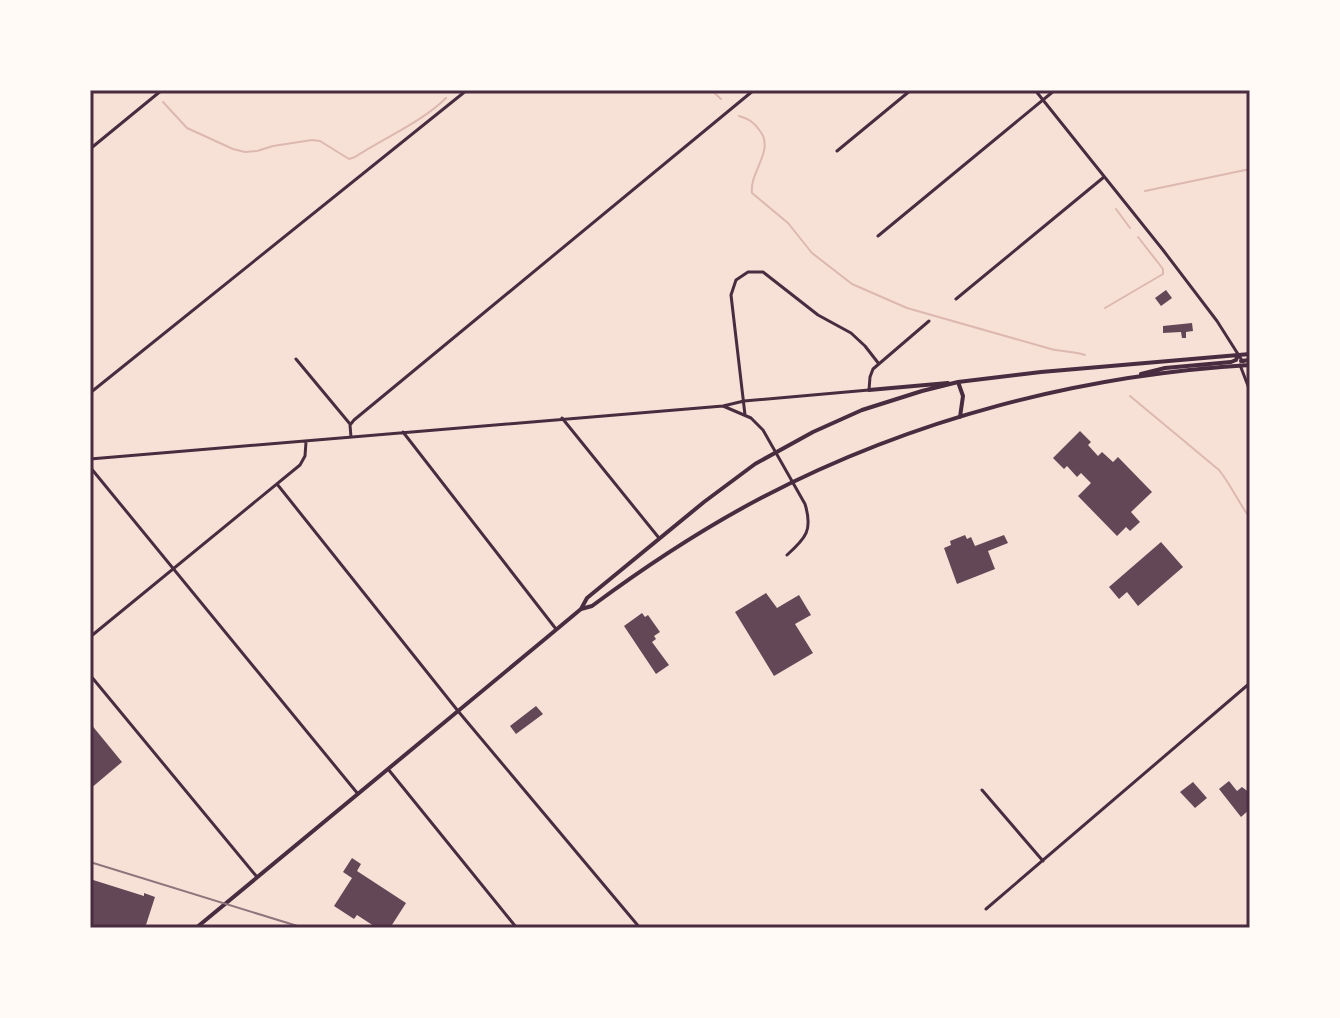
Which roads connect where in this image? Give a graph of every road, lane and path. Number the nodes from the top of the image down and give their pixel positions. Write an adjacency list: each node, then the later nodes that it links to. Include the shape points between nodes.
1 (162, 90): 8 (street)
2 (467, 90): 24 (street)
3 (754, 90): 30 (street)
4 (911, 90): 9 (street)
5 (1035, 90): 7 (street)
6 (1055, 90): 7 (street)
7 (1044, 100): 10 (street); 11 (street)
8 (90, 149)
9 (837, 151)
10 (1105, 176): 12 (street); 15 (street)
11 (878, 236)
12 (956, 299)
13 (929, 321): 17 (street)
14 (1250, 354): 15 (main road)
15 (1238, 355): 18 (street); 20 (main road, via 1231,362 1157,369); 21 (main road)
16 (296, 359): 30 (street)
17 (879, 364): 22 (street, via 871,373); 25 (street, via 851,333 818,315 763,272 748,272 736,280 731,295)
18 (1240, 364): 19 (main road); 20 (main road); 23 (street)
19 (1250, 364)
20 (1123, 379): 28 (main road)
21 (958, 382): 22 (main road); 28 (main road, via 963,396); 34 (main road, via 862,410)
22 (869, 390): 25 (street)
23 (1250, 391)
24 (90, 393)
25 (744, 401): 26 (street); 27 (street)
26 (723, 406): 27 (street); 29 (street)
27 (745, 415): 34 (street, via 763,430)
28 (960, 417): 37 (main road)
29 (562, 418): 31 (street); 39 (street)
30 (350, 425): 32 (street)
31 (403, 432): 32 (street); 43 (street)
32 (351, 437): 33 (street)
33 (306, 441): 35 (street); 38 (street, via 303,461)
34 (776, 452): 37 (street); 39 (main road)
35 (90, 459)
36 (90, 467): 41 (street)
37 (793, 481): 40 (street, via 809,525); 42 (main road, via 720,520)
38 (277, 484): 41 (street); 47 (street)
39 (659, 538): 42 (main road, via 587,598)
40 (787, 555)
41 (174, 568): 44 (street); 50 (street)
42 (581, 609): 43 (main road)
43 (556, 629): 47 (main road)
44 (90, 637)
45 (90, 675): 52 (street)
46 (1250, 683): 51 (street)
47 (458, 711): 48 (main road); 56 (street)
48 (388, 769): 50 (main road); 54 (street)
49 (982, 790): 51 (street)
50 (358, 794): 52 (main road)
51 (1043, 861): 53 (street)
52 (257, 877): 55 (main road)
53 (986, 909)
54 (516, 927)
55 (196, 928)
56 (640, 928)

